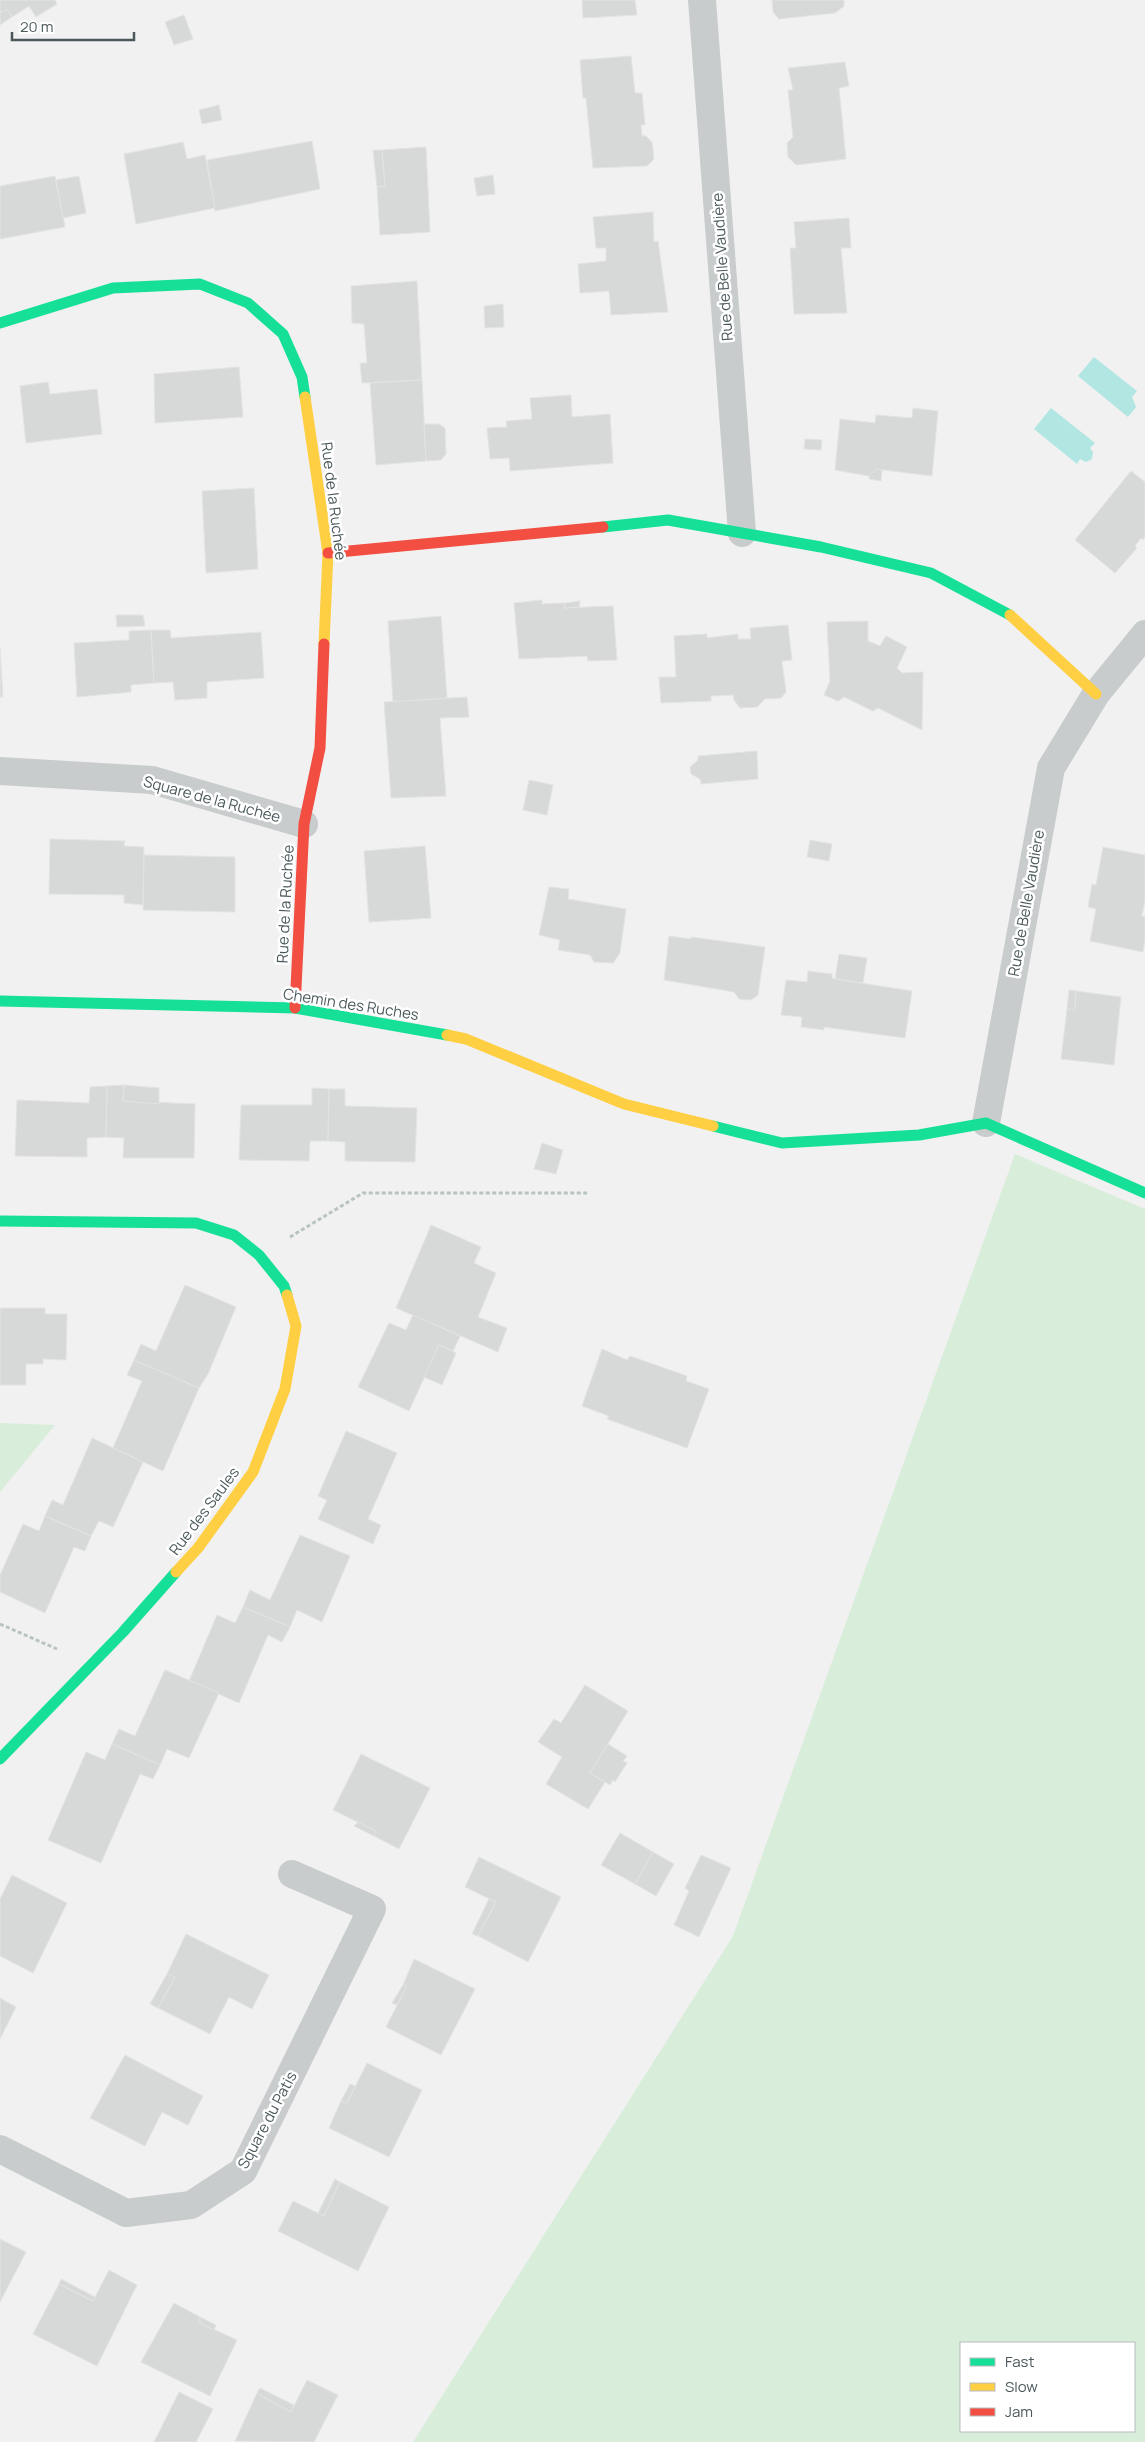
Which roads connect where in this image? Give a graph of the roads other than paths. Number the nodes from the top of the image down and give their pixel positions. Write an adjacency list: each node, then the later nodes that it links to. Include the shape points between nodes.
1 (702, 0): 3 (street, Rue de Belle Vaudière)
2 (0, 323): 4 (street, Rue de la Ruchée, via 113,288 200,284 248,303 283,334 302,377)
3 (742, 533): 4 (street, via 668,520 515,537); 6 (street, via 821,547 931,573 1014,617)
4 (328, 552): 8 (street, Rue de la Ruchée, via 320,748)
5 (1145, 634): 6 (street, Rue de Belle Vaudière)
6 (1096, 694): 11 (street, Rue de Belle Vaudière, via 1051,768)
7 (0, 771): 8 (street, Square de la Ruchée, via 152,780)
8 (304, 824): 10 (street, Rue de la Ruchée)
9 (0, 1001): 10 (street, Chemin des Ruches)
10 (295, 1008): 11 (street, Chemin des Ruches, via 466,1039 624,1104 782,1143 919,1135)
11 (986, 1123): 12 (street)
12 (1145, 1193)
13 (0, 1221): 14 (street, Rue des Saules, via 196,1223 234,1235 259,1255 284,1286 296,1326 285,1389 252,1472 198,1548)
14 (0, 1759)
15 (292, 1874): 16 (street, Square du Patis, via 372,1909 243,2171 191,2206 126,2213)
16 (0, 2149)

